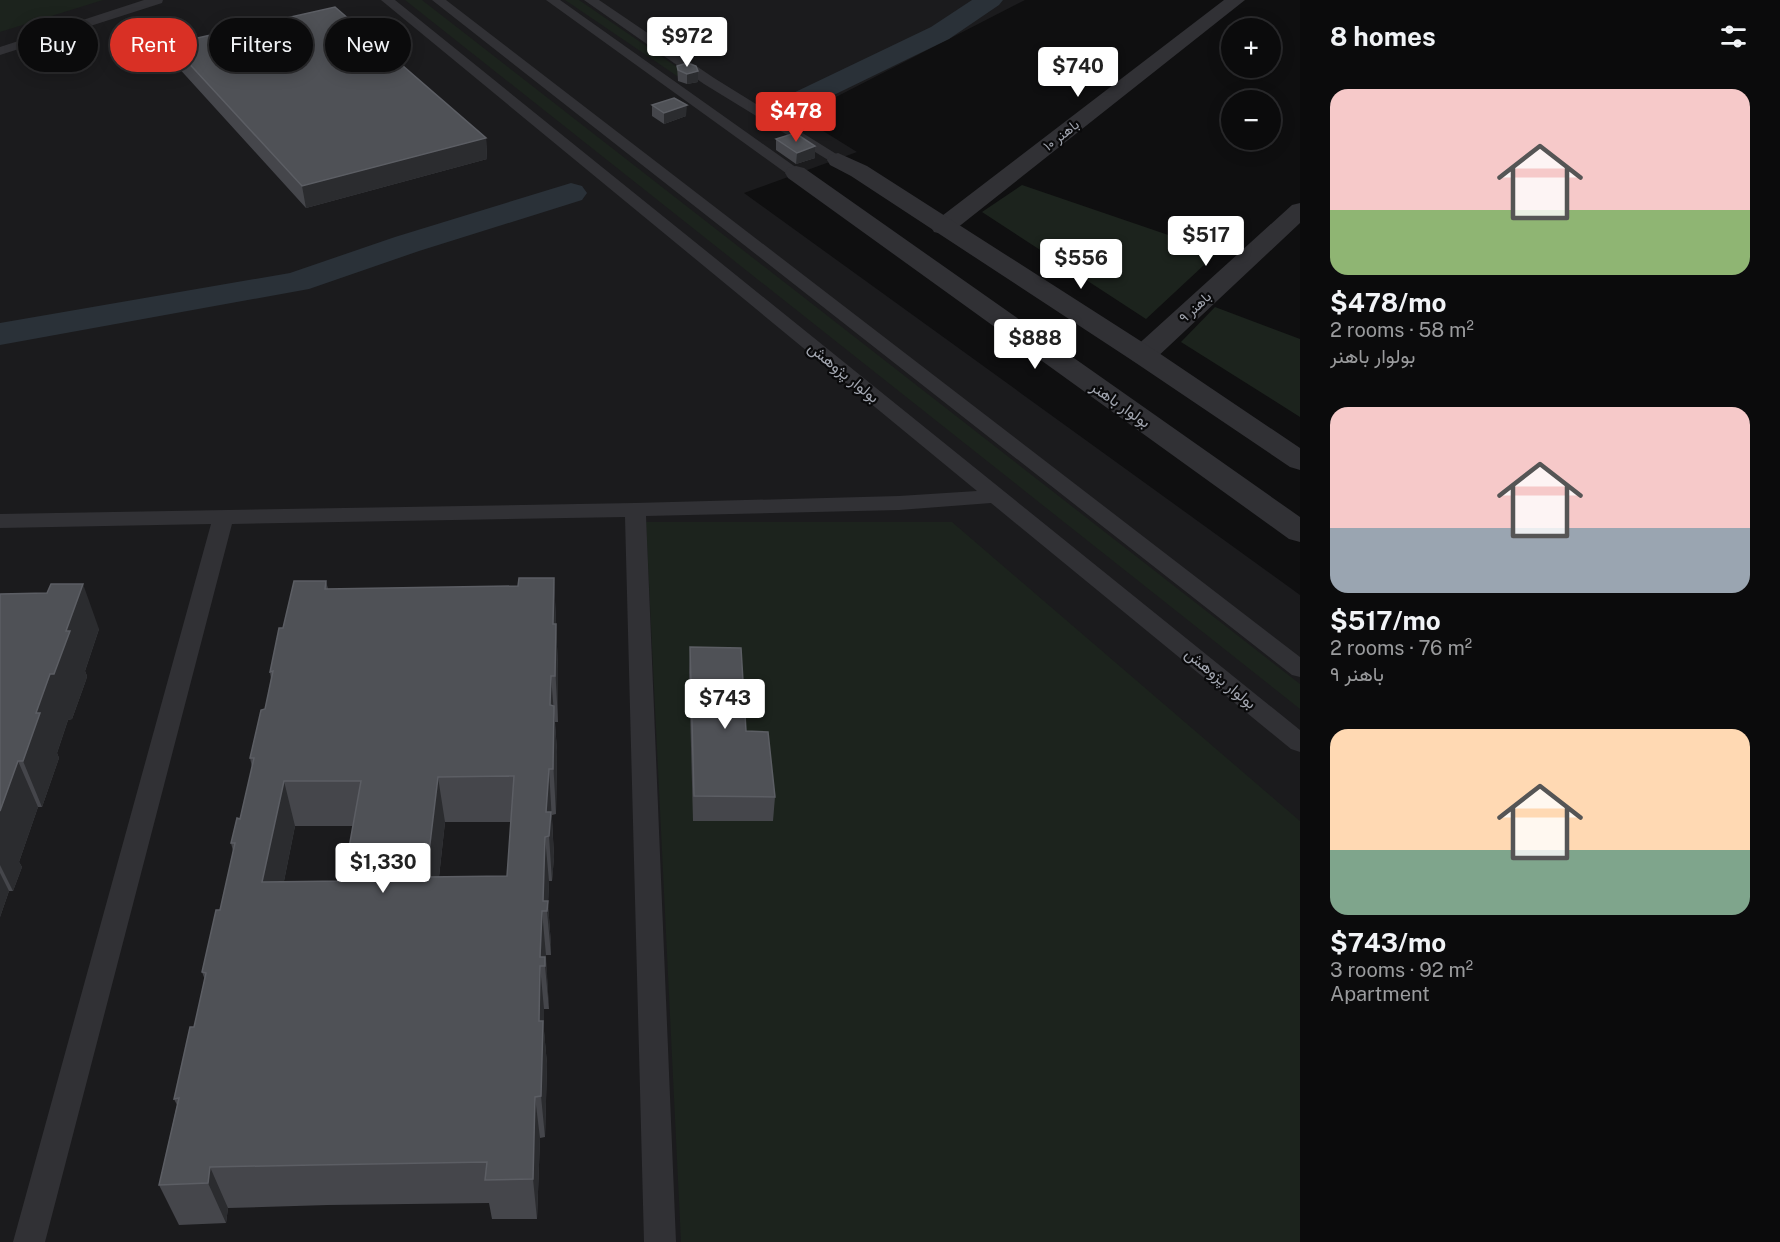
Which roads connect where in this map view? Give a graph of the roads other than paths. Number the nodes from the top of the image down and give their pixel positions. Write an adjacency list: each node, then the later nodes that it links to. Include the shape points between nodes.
1 (158, 0): 7 (lane)
2 (387, 0): 16 (lane, بولوار پژوهش)
3 (438, 0): 21 (lane)
4 (552, 0): 9 (lane)
5 (590, 0): 8 (lane)
6 (1236, 0): 13 (street, باهنر ۱۰)
7 (0, 51)
8 (709, 81): 9 (lane); 10 (lane)
9 (679, 90): 11 (lane)
10 (848, 165): 11 (street); 13 (street)
11 (805, 179): 20 (street, بولوار باهنر)
12 (1300, 210): 14 (street, باهنر ۹)
13 (944, 227): 14 (street)
14 (1143, 355): 15 (street)
15 (1300, 461)
16 (996, 496): 17 (lane, via 899,503); 22 (lane, بولوار پژوهش)
17 (635, 510): 18 (lane); 24 (lane)
18 (223, 517): 19 (lane); 23 (lane)
19 (0, 521)
20 (1300, 532)
21 (1300, 669)
22 (1300, 743)
23 (29, 1242)
24 (660, 1242)

